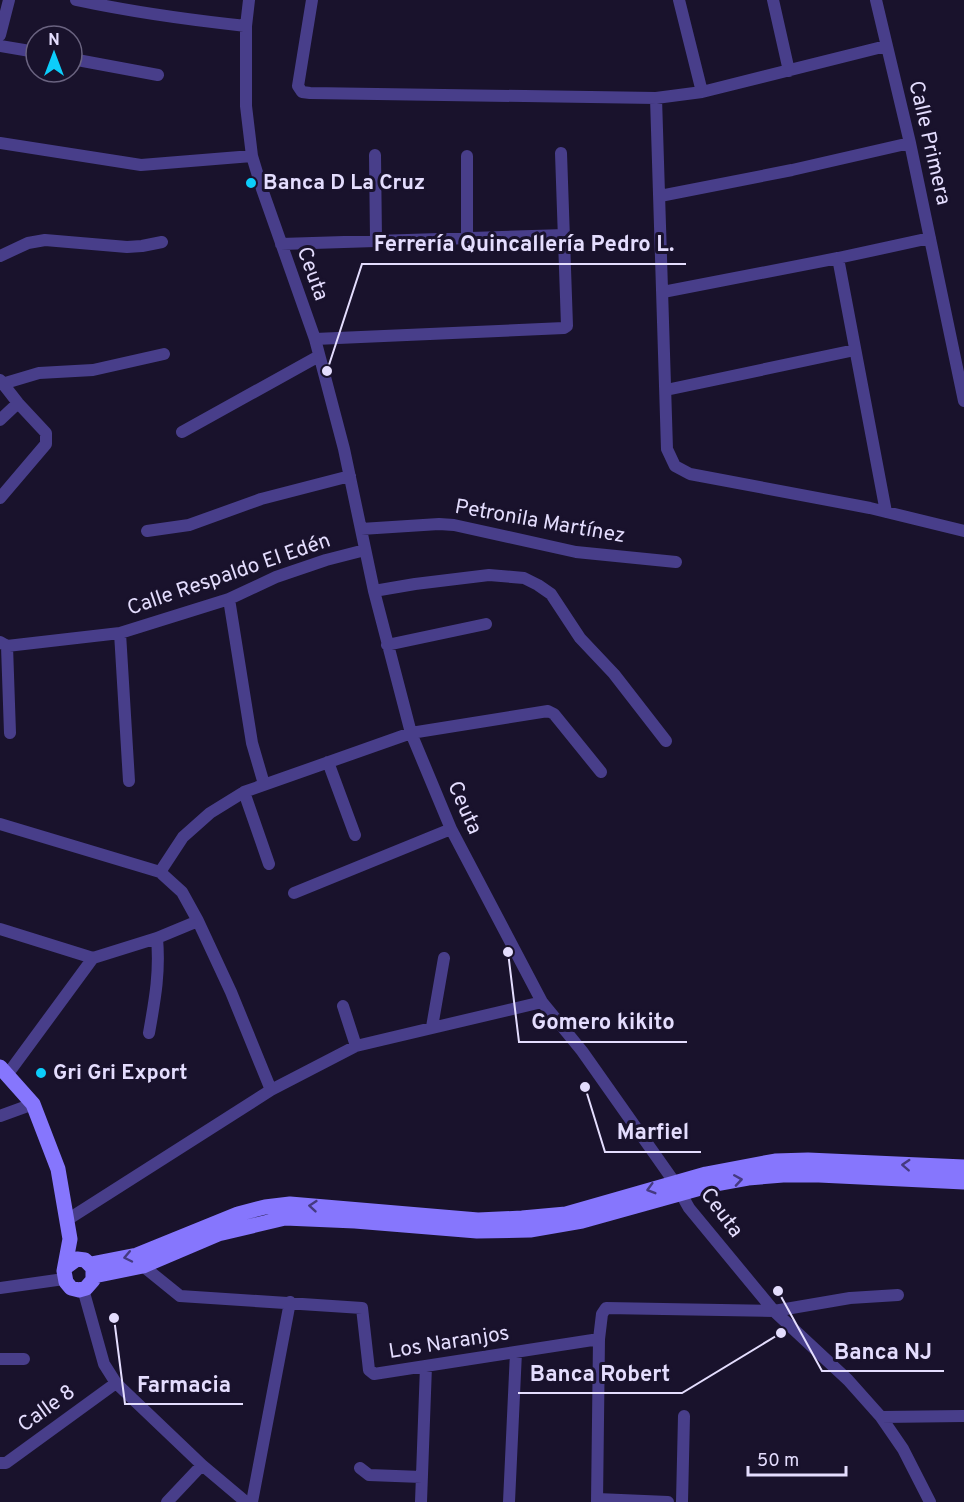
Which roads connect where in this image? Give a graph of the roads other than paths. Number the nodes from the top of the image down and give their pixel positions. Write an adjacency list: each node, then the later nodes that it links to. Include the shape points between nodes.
1 (9, 0): 9 (street)
2 (76, 0): 8 (street)
3 (249, 0): 8 (street, Ceuta)
4 (312, 0): 17 (street, via 298,86 302,92)
5 (680, 0): 16 (street)
6 (773, 0): 14 (street)
7 (876, 0): 11 (street, Calle Primera)
8 (246, 26): 22 (street, Ceuta, via 246,106)
9 (0, 35)
10 (0, 46): 12 (street)
11 (886, 46): 14 (street); 19 (street, Calle Primera)
12 (24, 50)
13 (84, 61): 15 (street)
14 (789, 71): 16 (street)
15 (158, 75)
16 (702, 92): 17 (street)
17 (656, 98): 24 (street)
18 (0, 143): 22 (street, via 141,165)
19 (910, 143): 24 (street); 27 (street, Calle Primera)
20 (561, 153): 25 (street)
21 (375, 155): 28 (street)
22 (252, 156): 30 (street, Ceuta)
23 (467, 156): 26 (street)
24 (660, 196): 33 (street)
25 (565, 235): 26 (street); 34 (street, via 568,323 564,328)
26 (467, 238): 28 (street)
27 (930, 238): 32 (street); 40 (street, Calle Primera)
28 (376, 240): 30 (street)
29 (162, 242): 31 (street, via 127,247 45,240)
30 (280, 244): 34 (street, Ceuta)
31 (0, 256)
32 (838, 258): 33 (street); 35 (street)
33 (663, 292): 39 (street)
34 (315, 339): 37 (street, Ceuta)
35 (855, 350): 39 (street); 46 (street)
36 (164, 354): 38 (street, via 93,370 33,374)
37 (319, 356): 43 (street); 44 (street, Ceuta)
38 (1, 382): 41 (street)
39 (666, 390): 46 (street, via 667,449 675,466 690,474)
40 (964, 400)
41 (18, 403): 42 (street); 45 (street, via 46,433 47,440)
42 (0, 420)
43 (182, 432)
44 (351, 476): 47 (street, Ceuta); 48 (street, via 261,499 189,525)
45 (0, 498)
46 (886, 512): 49 (street)
47 (361, 529): 50 (street, Ceuta); 51 (street, Petronila Martínez, via 454,525 576,552)
48 (147, 531)
49 (964, 531)
50 (365, 550): 52 (street, Ceuta); 53 (street, Calle Respaldo El Edén, via 276,577)
51 (676, 562)
52 (374, 591): 57 (street, Ceuta); 60 (street, via 489,575 524,578 538,585 551,594 580,638 614,674)
53 (229, 598): 55 (street, Calle Respaldo El Edén); 64 (street, via 252,743)
54 (486, 624): 57 (street)
55 (120, 633): 56 (street, Calle Respaldo El Edén); 63 (street)
56 (4, 644): 58 (street)
57 (387, 645): 59 (street, Ceuta)
58 (10, 733)
59 (411, 733): 61 (street); 62 (street, via 548,711); 67 (street, Ceuta)
60 (666, 741)
61 (328, 762): 64 (street); 68 (street)
62 (601, 772)
63 (129, 781)
64 (264, 784): 65 (street)
65 (244, 792): 69 (street); 70 (street, via 210,813 183,837)
66 (0, 824): 70 (street)
67 (451, 829): 71 (street); 77 (street, Ceuta)
68 (355, 835)
69 (269, 864)
70 (160, 872): 72 (street, via 182,892)
71 (294, 892)
72 (198, 921): 74 (street); 83 (street)
73 (0, 929): 75 (street)
74 (157, 938): 75 (street); 80 (street, via 158,985)
75 (93, 958): 82 (street)
76 (444, 958): 79 (street)
77 (542, 1002): 79 (street); 88 (street, Ceuta, via 582,1051)
78 (343, 1006): 81 (street)
79 (432, 1027): 81 (street)
80 (149, 1033)
81 (356, 1046): 83 (street)
82 (4, 1071): 84 (street)
83 (271, 1090): 89 (street)
84 (33, 1104): 85 (street); 89 (street, via 58,1169)
85 (0, 1116)
86 (964, 1167): 88 (street, one-way to 88, via 775,1161 706,1173)
87 (964, 1182): 88 (street, one-way to 87, via 783,1175)
88 (678, 1188): 91 (street, via 582,1221 530,1230 477,1231 285,1218 218,1234); 92 (street, one-way to 92, via 566,1214 522,1218 478,1220 290,1204 265,1207); 98 (street, Ceuta, via 689,1208)
89 (67, 1220): 90 (street)
90 (70, 1239): 92 (street); 93 (street)
91 (143, 1266): 92 (street); 97 (street, via 180,1296)
92 (91, 1268): 93 (street, via 76,1259); 95 (street, via 91,1284)
93 (65, 1273): 94 (street); 95 (street, via 71,1287)
94 (0, 1288)
95 (82, 1289): 104 (street, via 104,1364)
96 (898, 1295): 98 (street, via 850,1298)
97 (290, 1302): 103 (street, Los Naranjos, via 362,1308 371,1373); 115 (street)
98 (774, 1311): 99 (street, via 611,1307 602,1314); 107 (street, Ceuta, via 817,1349)
99 (599, 1339): 100 (street, Los Naranjos); 112 (street)
100 (516, 1352): 103 (street, Los Naranjos); 117 (street)
101 (0, 1359): 102 (street)
102 (24, 1359)
103 (426, 1366): 111 (street)
104 (116, 1383): 108 (street, Calle 8, via 6,1463); 109 (street)
105 (684, 1416): 119 (street)
106 (964, 1416): 107 (street)
107 (881, 1417): 120 (street, Ceuta, via 903,1449)
108 (0, 1463)
109 (202, 1465): 113 (street); 114 (street)
110 (360, 1468): 111 (street, via 369,1475)
111 (422, 1477): 116 (street)
112 (597, 1500): 118 (street)
113 (167, 1502)
114 (246, 1502)
115 (252, 1502)
116 (421, 1502)
117 (509, 1502)
118 (668, 1502)
119 (682, 1502)
120 (930, 1502)

